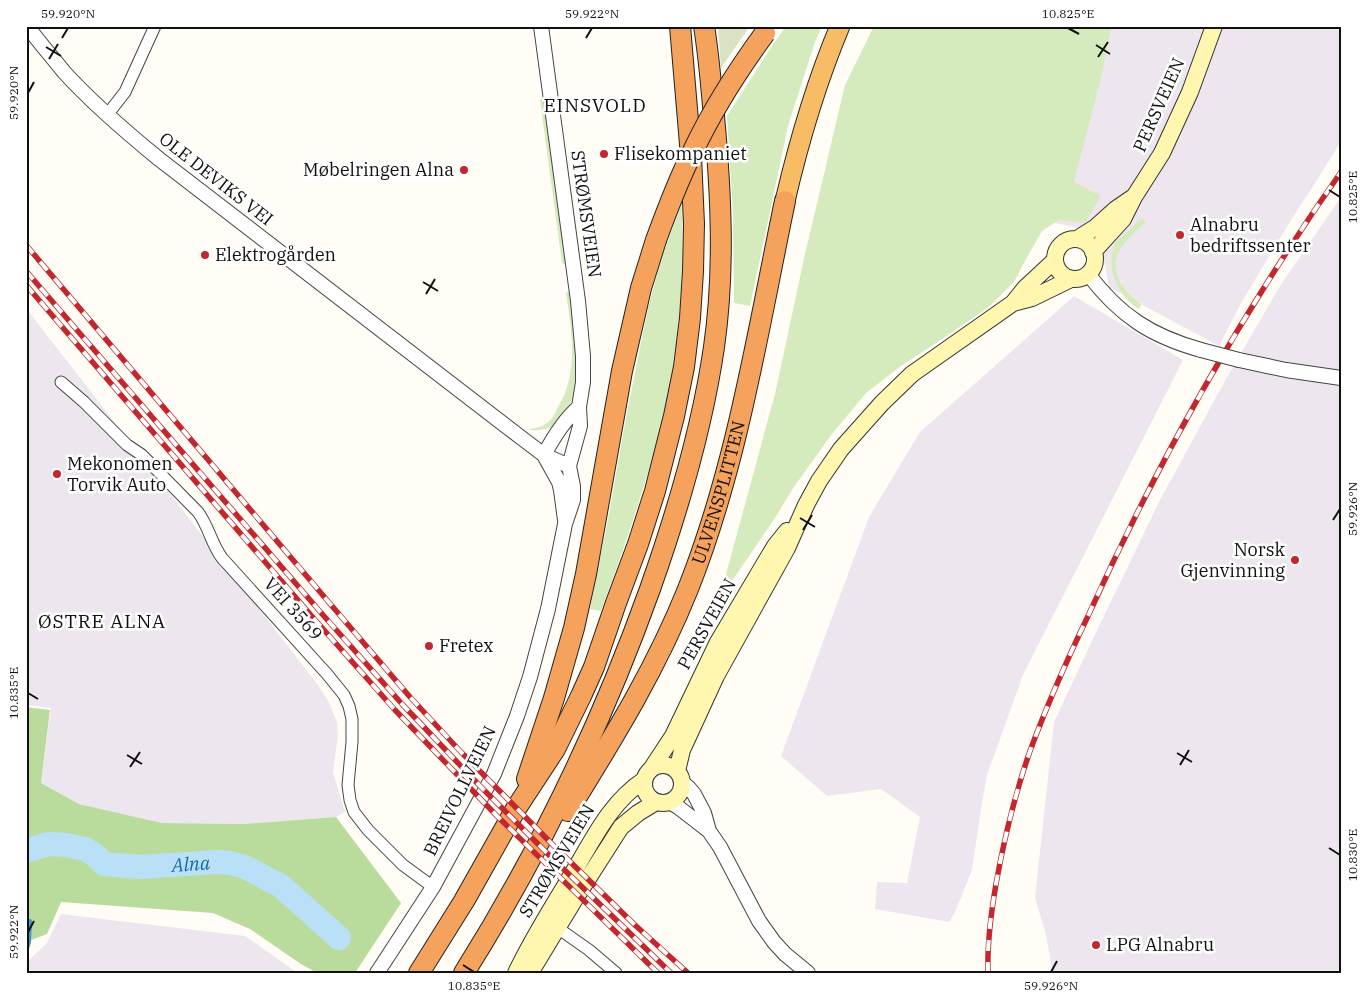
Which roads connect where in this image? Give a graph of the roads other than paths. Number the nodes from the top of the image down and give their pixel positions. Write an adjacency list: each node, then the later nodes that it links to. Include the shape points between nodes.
1 (27, 26): 9 (street, OLE DEVIKS VEI)
2 (155, 26): 9 (street, via 125,92)
3 (540, 26): 20 (street, STRØMSVEIEN, via 581,334 583,382)
4 (680, 26): 28 (highway, via 694,224 690,318 674,416 655,491 594,667 555,749)
5 (840, 26): 11 (highway, ULVENSPLITTEN, via 807,118)
6 (1214, 26): 10 (main road, PERSVEIEN, via 1170,137)
7 (767, 29): 28 (highway, bridge, via 706,125 656,240 624,362 574,628)
8 (707, 33): 31 (highway, via 719,189 720,271 714,346 700,422 663,551 612,686 557,808)
9 (107, 115): 21 (street, OLE DEVIKS VEI, via 159,159)
10 (1134, 197): 12 (main road, PERSVEIEN); 13 (main road, PERSVEIEN, via 1123,219)
11 (785, 201): 31 (highway, ULVENSPLITTEN, via 733,445 710,527 688,587 661,651 637,696)
12 (1078, 239): 13 (main road, via 1087,243); 14 (main road, via 1062,243)
13 (1094, 252): 15 (main road, via 1094,264)
14 (1054, 261): 16 (main road, via 1060,273); 17 (main road, PERSVEIEN)
15 (1088, 274): 16 (main road); 18 (street, bridge, via 1140,325 1164,338 1239,360)
16 (1071, 279): 17 (main road, PERSVEIEN, via 1032,298)
17 (1013, 303): 23 (main road, PERSVEIEN, via 912,374 882,403 841,449)
18 (1341, 378)
19 (61, 382): 30 (street, VEI 3569, via 127,445 142,455 198,512 222,558 344,695 352,719 348,785 354,812 403,865)
20 (579, 407): 21 (street); 22 (street, STRØMSVEIEN, via 580,426)
21 (544, 455): 22 (street, OLE DEVIKS VEI); 24 (street, BREIVOLLVEIEN, via 559,482)
22 (569, 466): 24 (street, BREIVOLLVEIEN, via 574,493)
23 (806, 505): 25 (main road, PERSVEIEN, via 775,546 722,634 673,736); 26 (main road, PERSVEIEN, via 787,548 716,676 682,750)
24 (565, 524): 30 (street, BREIVOLLVEIEN, via 540,642 517,716 494,774)
25 (648, 774): 26 (main road, via 657,766 668,766); 27 (main road, via 644,789 648,797); 32 (main road, STRØMSVEIEN, via 611,811)
26 (679, 776): 27 (main road, via 680,792 673,800); 29 (street, via 694,794)
27 (662, 802): 29 (street, via 678,806); 32 (main road, STRØMSVEIEN, via 638,812 621,827)
28 (518, 808): 34 (highway)
29 (709, 831): 39 (street, via 770,938)
30 (433, 887): 33 (street, BREIVOLLVEIEN)
31 (498, 919): 35 (highway)
32 (551, 924): 36 (main road, STRØMSVEIEN); 37 (main road, STRØMSVEIEN); 38 (street)
33 (377, 973)
34 (419, 973)
35 (464, 973)
36 (516, 973)
37 (530, 973)
38 (616, 973)
39 (808, 973)

